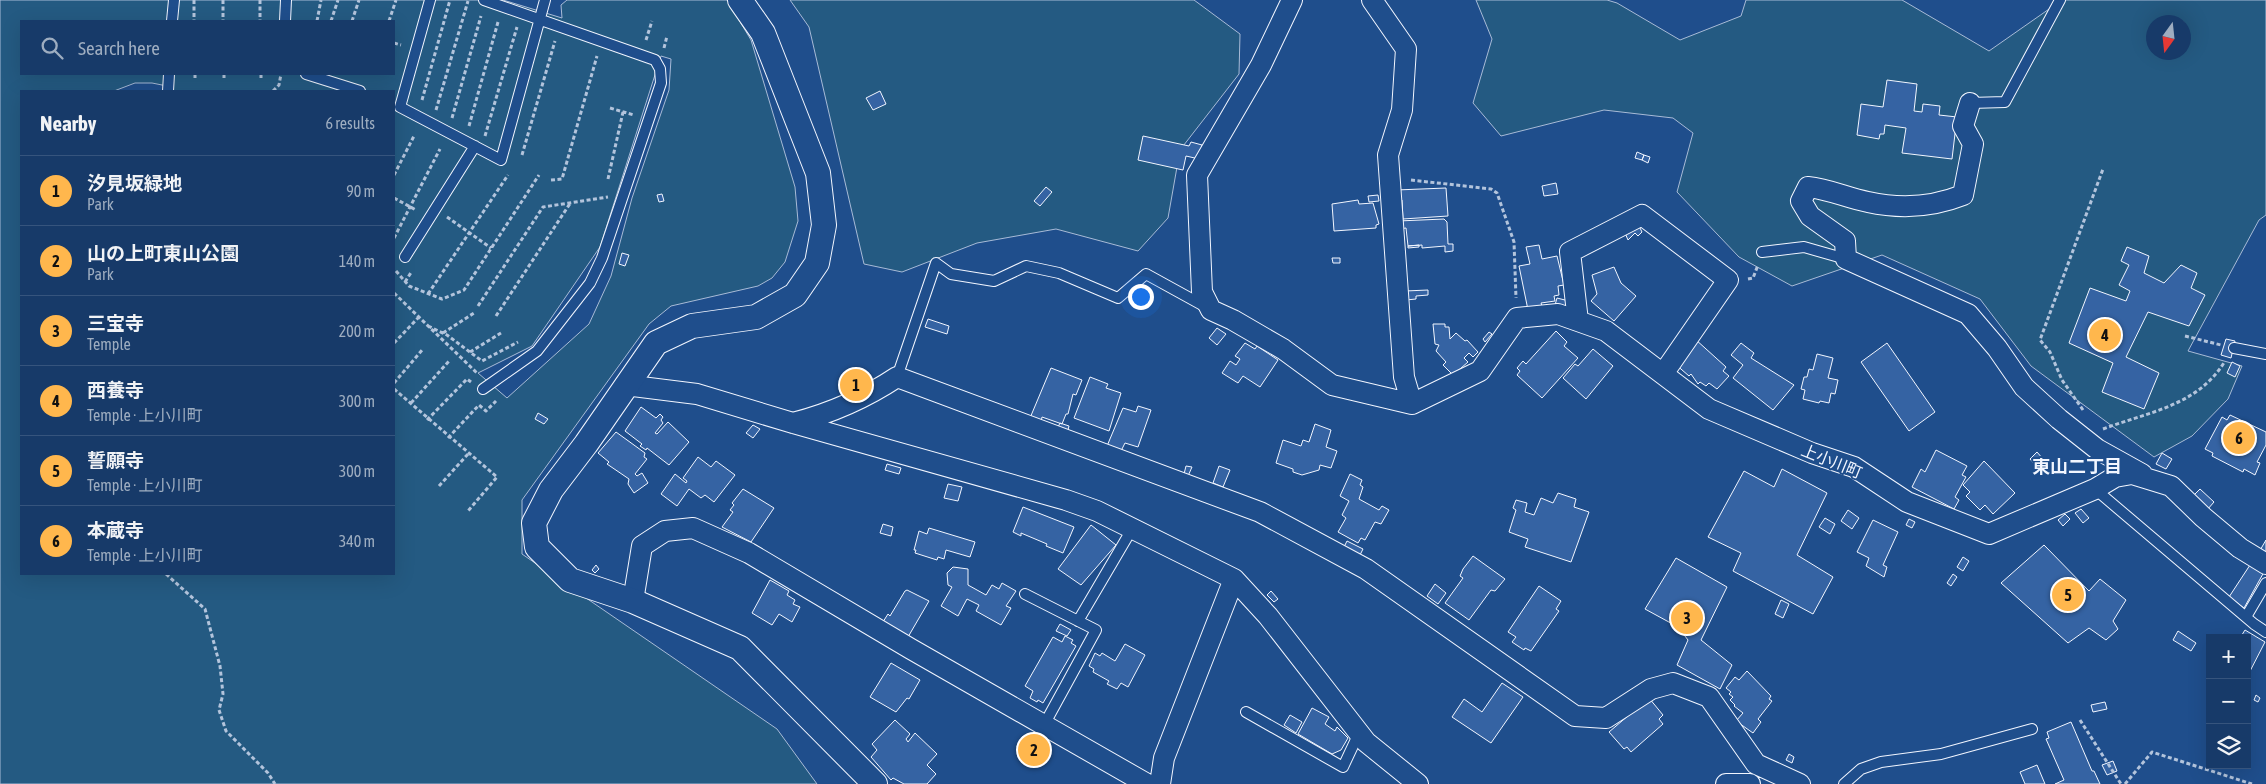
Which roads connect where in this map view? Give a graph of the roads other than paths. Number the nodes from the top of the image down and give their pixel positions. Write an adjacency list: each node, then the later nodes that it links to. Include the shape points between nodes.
1 (174, 0): 10 (lane)
2 (286, 0): 11 (lane)
3 (430, 0): 18 (lane)
4 (485, 0): 12 (lane)
5 (545, 0): 12 (lane)
6 (740, 0): 29 (street, via 763,33 818,173 824,225 817,263 795,294 756,317 692,326 656,343)
7 (1292, 0): 23 (street, via 1260,65 1197,175 1202,292)
8 (1372, 0): 31 (street, via 1406,49 1402,110 1388,155 1404,377)
9 (2060, 0): 17 (lane, via 2005,102)
10 (172, 20)
11 (285, 20)
12 (541, 20): 19 (lane, via 501,160); 30 (lane, via 655,60 661,83 602,258 590,283 537,351)
13 (169, 75): 15 (lane)
14 (310, 75): 16 (lane)
15 (168, 90)
16 (357, 90)
17 (1970, 102): 22 (street, via 1963,126 1973,144 1963,195 1948,201 1908,207 1868,202 1808,187 1802,201 1810,216 1845,241)
18 (397, 106): 19 (lane)
19 (479, 144): 21 (lane)
20 (1762, 252): 22 (lane, via 1804,247)
21 (406, 257)
22 (1846, 259): 33 (street, via 1968,314 2024,387 2059,419 2097,449 2127,467)
23 (1211, 310): 28 (lane, via 1146,274 1118,298 1059,272 1026,266 994,281 951,274 936,263); 31 (street, via 1284,349 1332,384)
24 (1578, 321): 27 (street, 上小川町, via 1606,331); 27 (street, via 1570,252 1642,214 1728,280); 31 (street, 上小川町, via 1558,314 1518,318 1480,371)
25 (2234, 348): 26 (lane)
26 (2266, 354)
27 (1663, 374): 34 (street, 上小川町, via 1709,408 1812,453 1854,467 1907,502 1989,534)
28 (897, 376): 32 (street, via 867,397 818,417); 54 (street, via 1260,512 1366,569 1575,716 1606,718 1651,689 1673,683 1710,697 1756,764)
29 (625, 385): 32 (street, via 697,394); 40 (street, via 551,490 534,522 537,547 570,580)
30 (486, 386)
31 (1412, 404)
32 (792, 423): 35 (street, via 1066,500)
33 (2171, 486): 34 (street, 上小川町, via 2132,474 2115,477); 36 (street, 上小川町, via 2233,542)
34 (2095, 489): 41 (lane)
35 (1132, 529): 37 (street); 42 (lane)
36 (2266, 564)
37 (1234, 579): 47 (street, via 1268,616); 50 (street, via 1164,758)
38 (2266, 583): 41 (lane)
39 (1025, 594): 42 (lane)
40 (633, 601): 45 (street, via 642,546 665,531 693,528 749,553); 48 (street, via 740,648)
41 (2246, 617): 43 (lane)
42 (1078, 621): 45 (lane, via 1096,630)
43 (2266, 632)
44 (1246, 712): 47 (lane, via 1343,767)
45 (1044, 725): 49 (street)
46 (2032, 728): 55 (lane, via 1941,754 1881,762 1861,769)
47 (1359, 733): 51 (street)
48 (875, 784)
49 (1147, 784)
50 (1160, 784)
51 (1418, 784)
52 (1726, 784): 53 (street)
53 (1750, 784)
54 (1800, 784)
55 (1844, 784)

